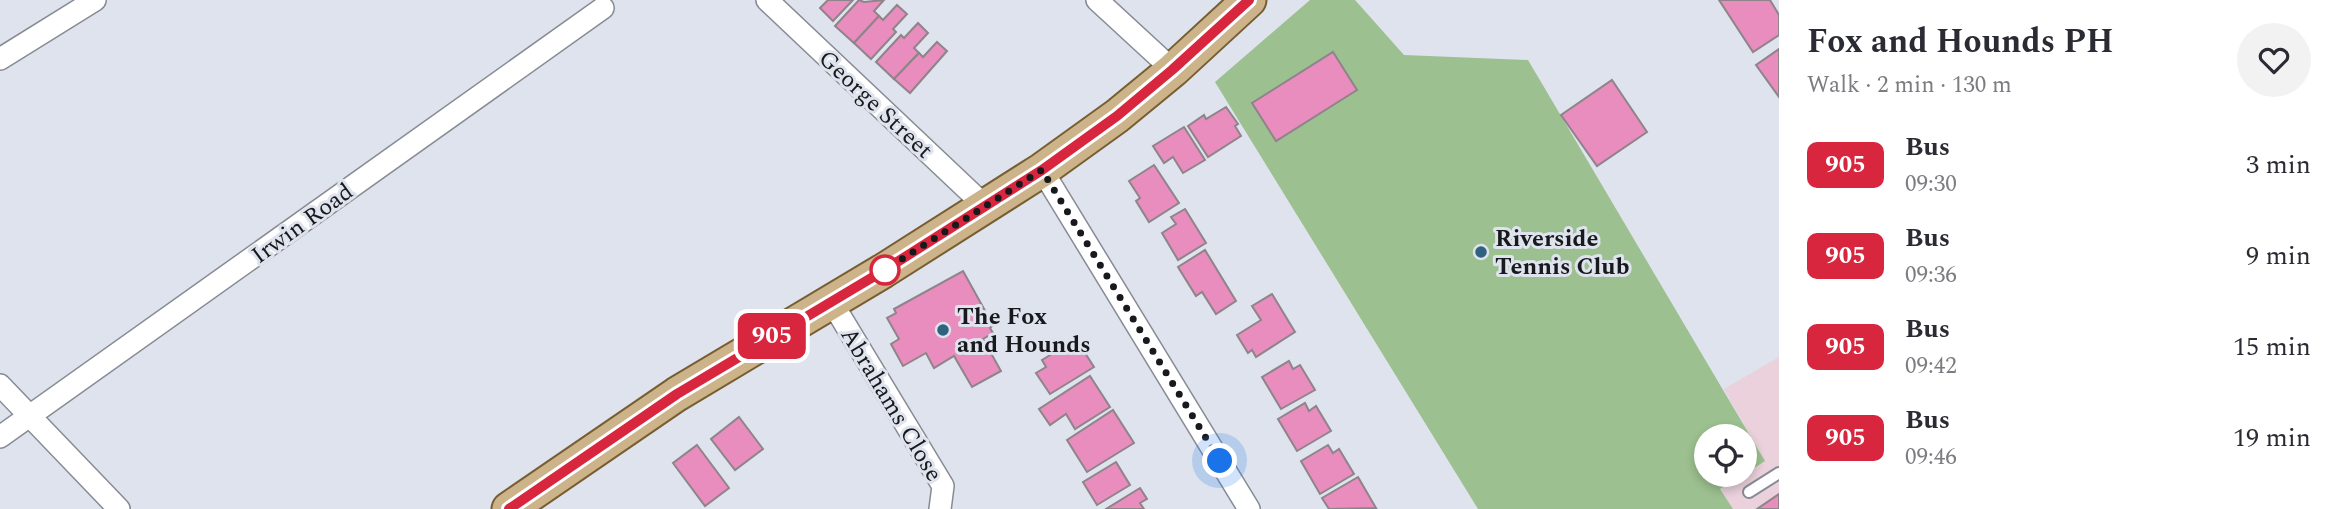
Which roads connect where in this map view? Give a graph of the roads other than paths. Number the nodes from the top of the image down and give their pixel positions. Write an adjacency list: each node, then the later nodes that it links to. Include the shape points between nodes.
1 (95, 0): 6 (street)
2 (767, 0): 9 (street, George Street)
3 (1097, 0): 7 (street)
4 (1249, 0): 7 (main road)
5 (603, 8): 12 (street, Irwin Road)
6 (0, 59)
7 (1172, 70): 8 (main road)
8 (1042, 170): 9 (main road); 19 (street)
9 (986, 207): 10 (main road)
10 (831, 301): 16 (main road, via 677,394); 18 (street, Abrahams Close, via 943,486)
11 (0, 385): 12 (street)
12 (30, 417): 13 (street, Irwin Road); 17 (street)
13 (0, 437)
14 (1779, 472): 15 (lane)
15 (1749, 492)
16 (523, 505)
17 (119, 509)
18 (940, 509)
19 (1249, 509)

